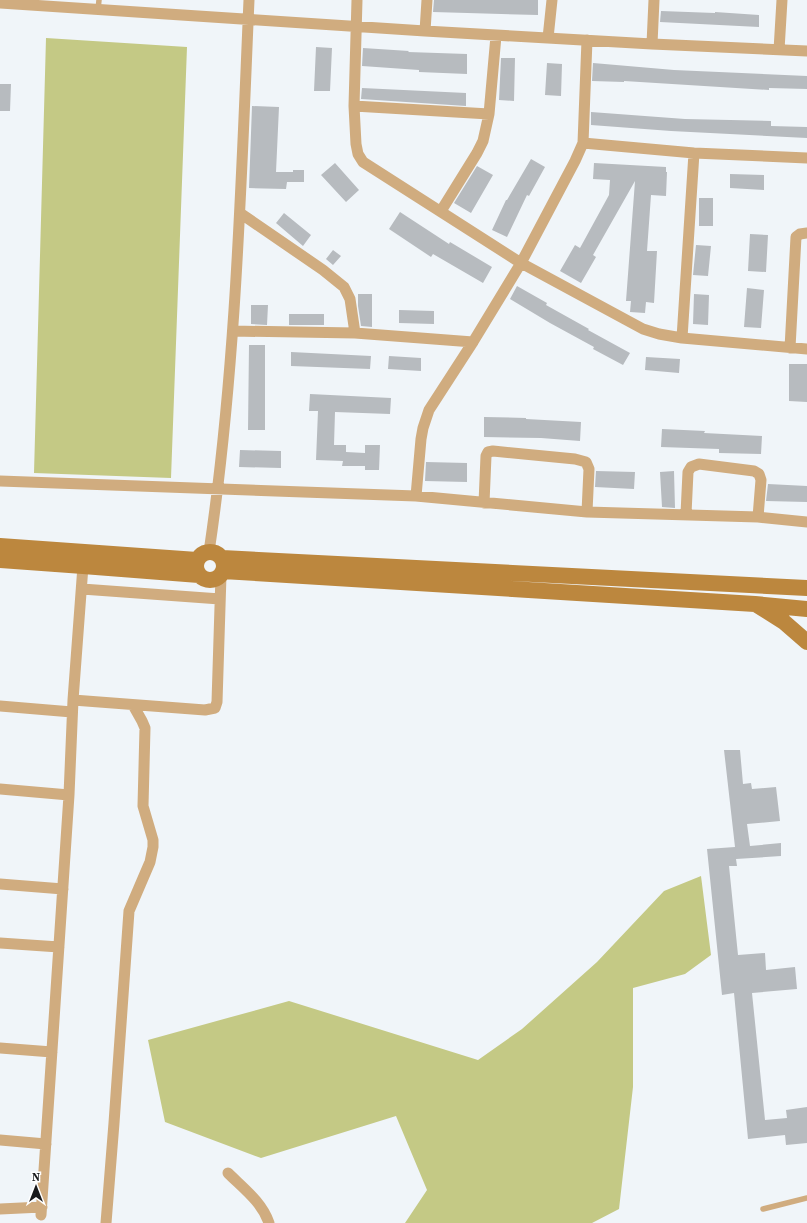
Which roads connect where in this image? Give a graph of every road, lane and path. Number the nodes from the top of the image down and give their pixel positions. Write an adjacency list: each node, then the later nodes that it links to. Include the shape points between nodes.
1 (249, 0): 9 (street)
2 (357, 0): 10 (street)
3 (427, 0): 11 (street)
4 (552, 0): 13 (street)
5 (654, 0): 15 (street)
6 (782, 0): 16 (street)
7 (0, 3): 8 (street)
8 (99, 5): 9 (street)
9 (248, 20): 10 (street); 24 (street)
10 (356, 27): 11 (street); 18 (street)
11 (425, 32): 12 (street)
12 (496, 36): 13 (street); 19 (street)
13 (548, 38): 14 (street)
14 (587, 40): 15 (street); 20 (street)
15 (652, 44): 16 (street)
16 (779, 50): 17 (street)
17 (807, 51)
18 (354, 106): 19 (street); 23 (street, via 356,144 363,162)
19 (490, 114): 23 (street, via 477,153)
20 (583, 142): 21 (street); 26 (street)
21 (694, 153): 22 (street); 29 (street)
22 (807, 158)
23 (441, 211): 26 (street)
24 (240, 213): 27 (street); 28 (street, via 344,287 350,299)
25 (807, 233): 31 (street, via 796,237)
26 (521, 263): 29 (street, via 643,329); 30 (street)
27 (233, 331): 28 (street); 34 (street)
28 (355, 333): 30 (street)
29 (682, 338): 31 (street)
30 (473, 342): 35 (street, via 426,418 421,439)
31 (790, 348): 32 (street)
32 (807, 349)
33 (0, 480): 34 (street)
34 (219, 488): 35 (street); 43 (street)
35 (416, 496): 36 (street)
36 (484, 503): 37 (street); 37 (street, via 486,456 488,452 493,451 586,462 589,469)
37 (588, 512): 38 (street)
38 (686, 514): 39 (street); 39 (street, via 688,472 691,467 699,464 754,471 759,474)
39 (758, 517): 40 (street)
40 (807, 522)
41 (0, 546): 43 (main road)
42 (0, 560): 44 (main road)
43 (212, 565): 44 (main road); 45 (main road); 47 (street); 48 (main road)
44 (83, 566): 46 (street)
45 (807, 588)
46 (82, 589): 47 (street); 51 (street)
47 (220, 599): 52 (street, via 215,708 205,710)
48 (755, 604): 49 (main road); 50 (main road, via 784,622)
49 (807, 609)
50 (807, 642)
51 (73, 700): 52 (street); 54 (street)
52 (133, 705): 69 (street, via 144,728 143,806 153,847 150,862 128,911)
53 (0, 706): 54 (street)
54 (72, 712): 56 (street)
55 (0, 789): 56 (street)
56 (69, 795): 58 (street)
57 (0, 884): 58 (street)
58 (63, 889): 60 (street)
59 (0, 943): 60 (street)
60 (59, 947): 62 (street)
61 (0, 1048): 62 (street)
62 (52, 1052): 64 (street)
63 (0, 1140): 64 (street)
64 (46, 1144): 67 (street, via 42,1211)
65 (228, 1173): 70 (street, via 259,1205)
66 (807, 1198): 68 (lane)
67 (0, 1209)
68 (762, 1209)
69 (106, 1223)
70 (269, 1223)

